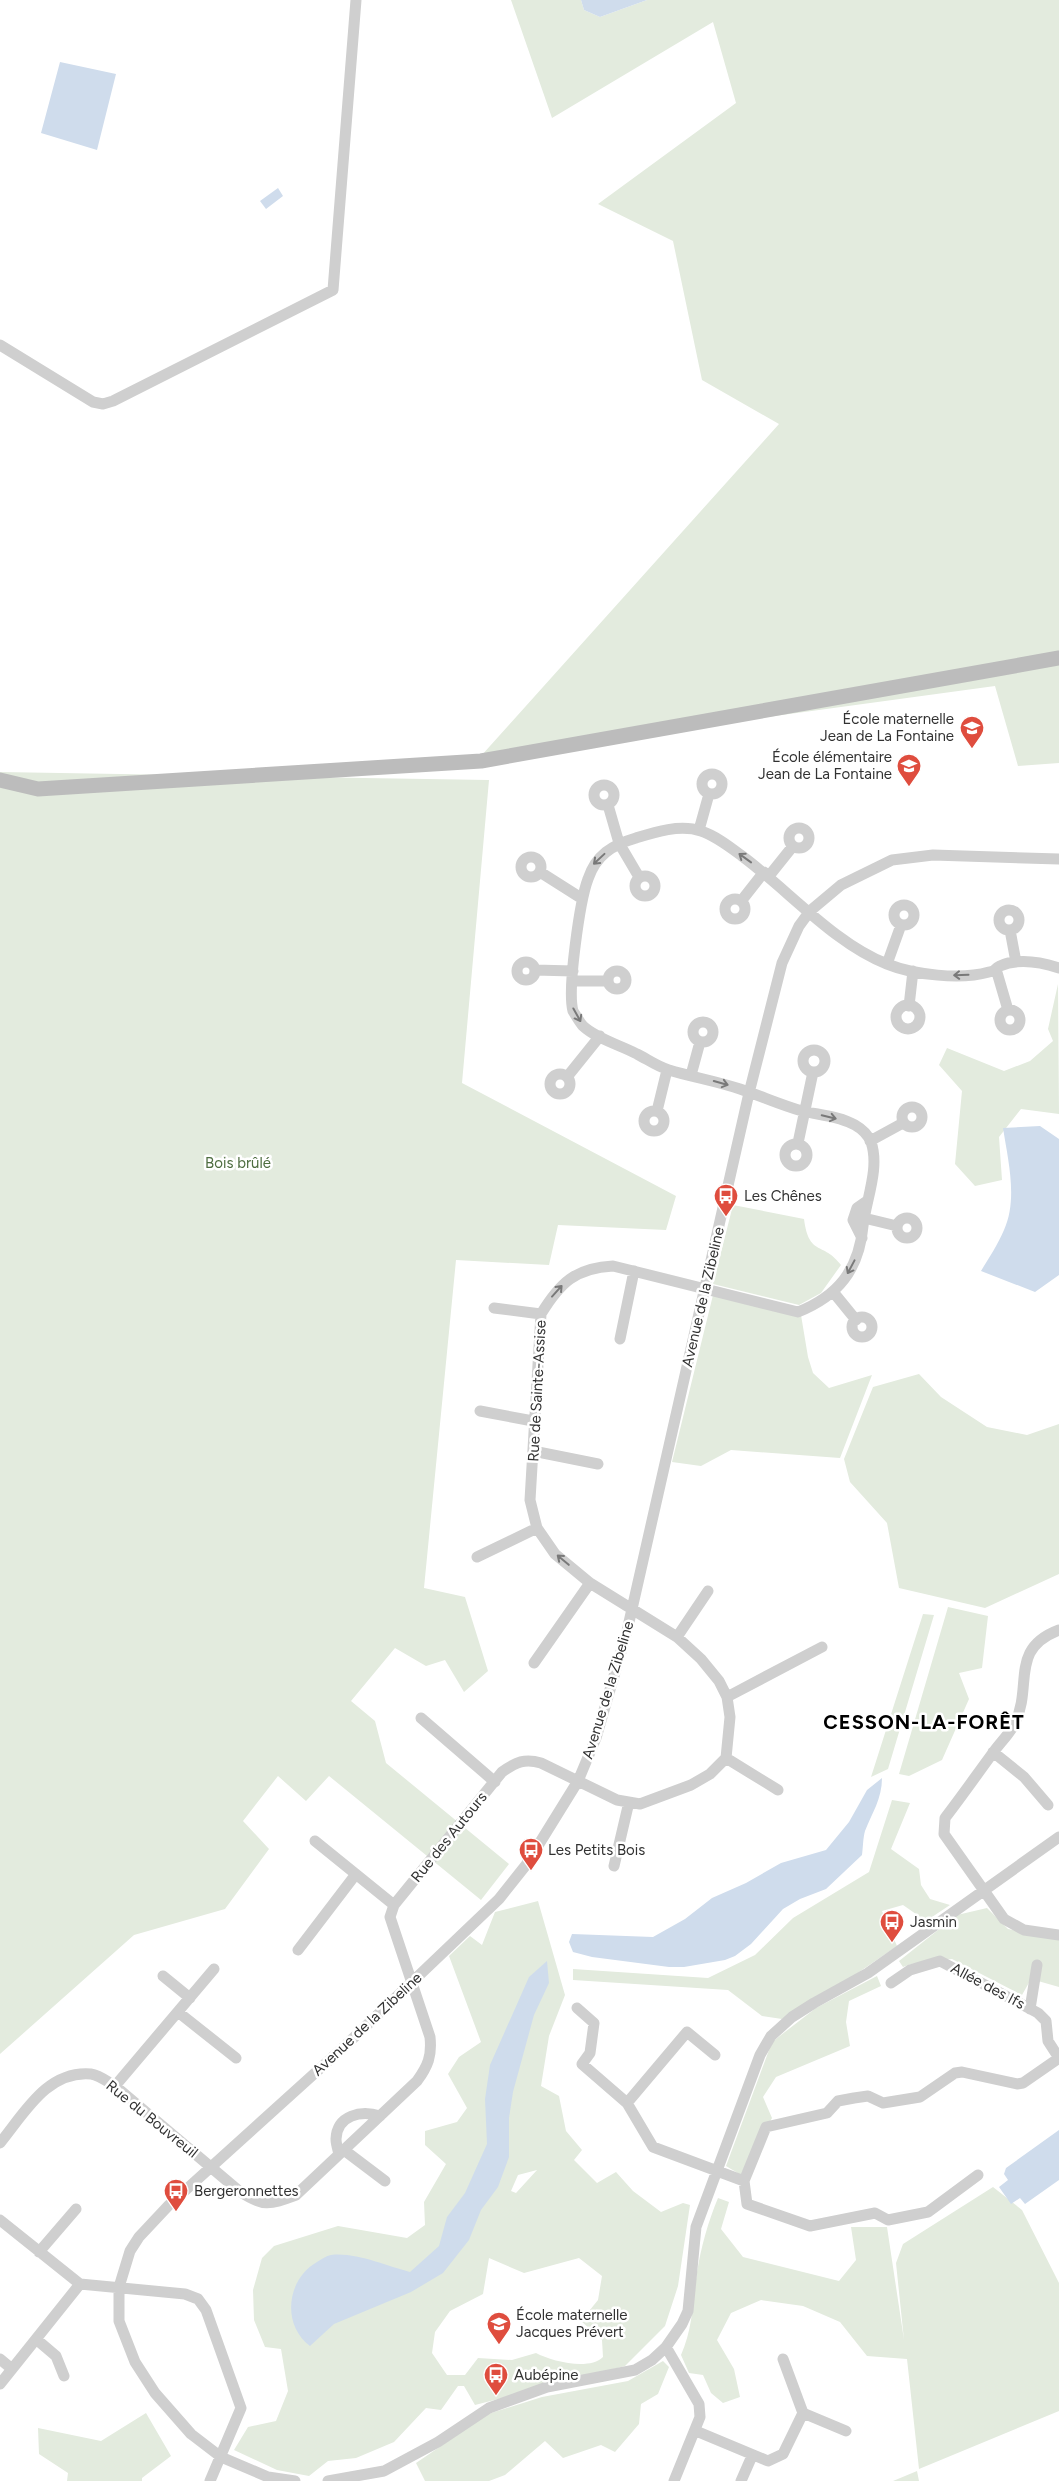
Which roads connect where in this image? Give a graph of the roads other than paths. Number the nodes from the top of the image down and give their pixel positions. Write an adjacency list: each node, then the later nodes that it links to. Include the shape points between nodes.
1 (356, 0): 2 (street, via 332,290 102,404 93,402)
2 (0, 345)
3 (1059, 658): 4 (main road, via 481,761 38,789)
4 (0, 780)
5 (709, 794): 7 (street)
6 (608, 804): 8 (street)
7 (699, 830): 8 (street, via 663,830); 12 (street, one-way to 7)
8 (619, 843): 13 (street); 14 (street, one-way to 14, via 593,863)
9 (794, 846): 12 (street)
10 (1059, 859): 16 (street, Avenue de la Zibeline, via 933,856 892,860 841,885)
11 (540, 872): 14 (street)
12 (766, 874): 15 (street); 16 (street)
13 (639, 877)
14 (581, 898): 25 (street)
15 (742, 900)
16 (810, 911): 20 (street, via 858,950); 35 (street, Avenue de la Zibeline, via 798,926 782,963)
17 (901, 925): 20 (street)
18 (1010, 930): 19 (street)
19 (1016, 962): 21 (street, via 1037,962); 22 (street)
20 (887, 964): 24 (street)
21 (1059, 968)
22 (996, 969): 24 (street, one-way to 24, via 958,976); 28 (street)
23 (535, 970): 25 (street)
24 (913, 972): 27 (street)
25 (573, 976): 26 (street); 29 (street, one-way to 29, via 573,1010 583,1025)
26 (608, 981)
27 (909, 1006)
28 (1008, 1010)
29 (600, 1036): 31 (street); 34 (street)
30 (700, 1042): 33 (street)
31 (668, 1070): 33 (street); 36 (street)
32 (813, 1072): 37 (street)
33 (691, 1075): 35 (street, one-way to 35)
34 (567, 1077)
35 (749, 1093): 37 (street); 46 (street, Avenue de la Zibeline)
36 (657, 1111)
37 (805, 1112): 39 (street, one-way to 39, via 852,1123 864,1131); 40 (street)
38 (903, 1123): 39 (street)
39 (870, 1141): 41 (street, via 873,1173)
40 (798, 1143)
41 (867, 1201): 42 (street); 44 (street, via 857,1208 853,1220)
42 (864, 1218): 43 (street); 44 (street)
43 (897, 1226)
44 (862, 1238): 47 (street, one-way to 47, via 853,1264)
45 (634, 1271): 46 (street, Rue de Sainte-Assise); 49 (street, Rue de Sainte-Assise, one-way to 45, via 554,1292 571,1277 594,1267 613,1266); 51 (street)
46 (705, 1288): 47 (street, Rue de Sainte-Assise, via 714,1293 798,1312); 60 (street, Avenue de la Zibeline)
47 (834, 1293): 50 (street)
48 (494, 1308): 49 (street)
49 (541, 1314): 53 (street, Rue de Sainte-Assise)
50 (856, 1320)
51 (620, 1339)
52 (480, 1411): 53 (street)
53 (533, 1421): 54 (street, Rue de Sainte-Assise)
54 (533, 1451): 55 (street); 56 (street, Rue de Sainte-Assise, via 530,1500)
55 (598, 1464)
56 (537, 1528): 57 (street); 58 (street, Rue de Sainte-Assise, one-way to 56, via 555,1554)
57 (477, 1557)
58 (590, 1583): 60 (street, Rue de Sainte-Assise); 64 (street)
59 (708, 1590): 62 (street)
60 (632, 1608): 62 (street, Rue de Sainte-Assise); 69 (street, Avenue de la Zibeline, via 610,1694)
61 (1059, 1630): 67 (street, via 1035,1643 1027,1656 1015,1723)
62 (677, 1637): 65 (street, Rue de Sainte-Assise, via 701,1659)
63 (822, 1647): 65 (street)
64 (534, 1663)
65 (727, 1696): 68 (street, via 730,1735)
66 (420, 1718): 70 (street)
67 (993, 1752): 73 (street, via 1024,1777); 78 (street, via 945,1818 943,1831)
68 (726, 1758): 71 (street); 72 (street, via 710,1774 691,1785 640,1804)
69 (578, 1781): 70 (street, Rue des Autours, via 530,1760 515,1762); 72 (street, Rue des Autours, via 617,1800); 85 (street, Avenue de la Zibeline, via 526,1865 503,1894)
70 (495, 1782): 79 (street, Rue des Autours)
71 (778, 1790)
72 (629, 1802): 76 (street)
73 (1048, 1805)
74 (1059, 1836): 78 (street)
75 (315, 1841): 77 (street)
76 (614, 1866)
77 (356, 1874): 79 (street); 81 (street)
78 (983, 1890): 80 (street, via 1004,1919 1024,1930); 100 (street, via 868,1973 814,2002 771,2036 760,2055)
79 (394, 1905): 85 (street, via 390,1917)
80 (1059, 1935)
81 (298, 1950)
82 (1036, 1965): 89 (street, Allée des Ifs)
83 (214, 1969): 87 (street)
84 (163, 1976): 87 (street)
85 (412, 1982): 96 (street, Rue du Bouvreuil, via 430,2037 428,2066 418,2081); 99 (street, Avenue de la Zibeline)
86 (891, 1984): 89 (street, Allée des Ifs, via 910,1970 940,1961)
87 (190, 1998): 90 (street)
88 (577, 2008): 95 (street, via 594,2023 590,2053 582,2064)
89 (1030, 2009): 93 (street, Allée des Ifs, via 1046,2021 1048,2041)
90 (178, 2012): 92 (street); 94 (street)
91 (715, 2055): 95 (street, via 687,2032)
92 (236, 2058)
93 (1059, 2058): 103 (street, via 1023,2083 955,2073 920,2097 883,2103 868,2096 838,2101 827,2113 766,2127)
94 (115, 2086): 97 (street, Rue du Bouvreuil, via 92,2074 67,2075 40,2094); 99 (street, Rue du Bouvreuil)
95 (627, 2103): 100 (street, via 653,2147)
96 (380, 2116): 98 (street, Rue du Bouvreuil); 98 (street, via 368,2112 355,2113 340,2124 336,2139)
97 (0, 2143)
98 (342, 2152): 99 (street, Rue du Bouvreuil, via 296,2195 270,2205 246,2196); 102 (street)
99 (211, 2168): 108 (street, Avenue de la Zibeline, via 138,2237 123,2268)
100 (717, 2172): 103 (street); 110 (street, via 696,2227 688,2311)
101 (978, 2174): 103 (street, via 928,2212 888,2220 875,2213 810,2226 747,2204)
102 (385, 2181)
103 (744, 2181)
104 (76, 2209): 106 (street)
105 (0, 2220): 106 (street)
106 (40, 2252): 107 (street)
107 (80, 2284): 108 (street); 109 (street)
108 (119, 2287): 120 (street, Avenue de la Zibeline, via 119,2321 135,2362 178,2420); 120 (street, via 184,2294 198,2299 206,2310 242,2408)
109 (36, 2339): 113 (street); 114 (street, via 56,2356)
110 (666, 2347): 117 (street, via 699,2404); 123 (street, via 635,2370 547,2387 490,2408 438,2442 384,2471)
111 (0, 2359): 113 (street)
112 (783, 2359): 116 (street)
113 (12, 2369): 115 (street)
114 (64, 2376)
115 (0, 2384)
116 (803, 2413): 118 (street); 119 (street, via 783,2454 768,2462)
117 (696, 2431): 119 (street); 124 (street)
118 (846, 2431)
119 (752, 2456): 125 (street)
120 (221, 2457): 121 (street); 122 (street, Avenue de la Zibeline, via 268,2477)
121 (210, 2481)
122 (295, 2481)
123 (328, 2481)
124 (674, 2481)
125 (740, 2481)

